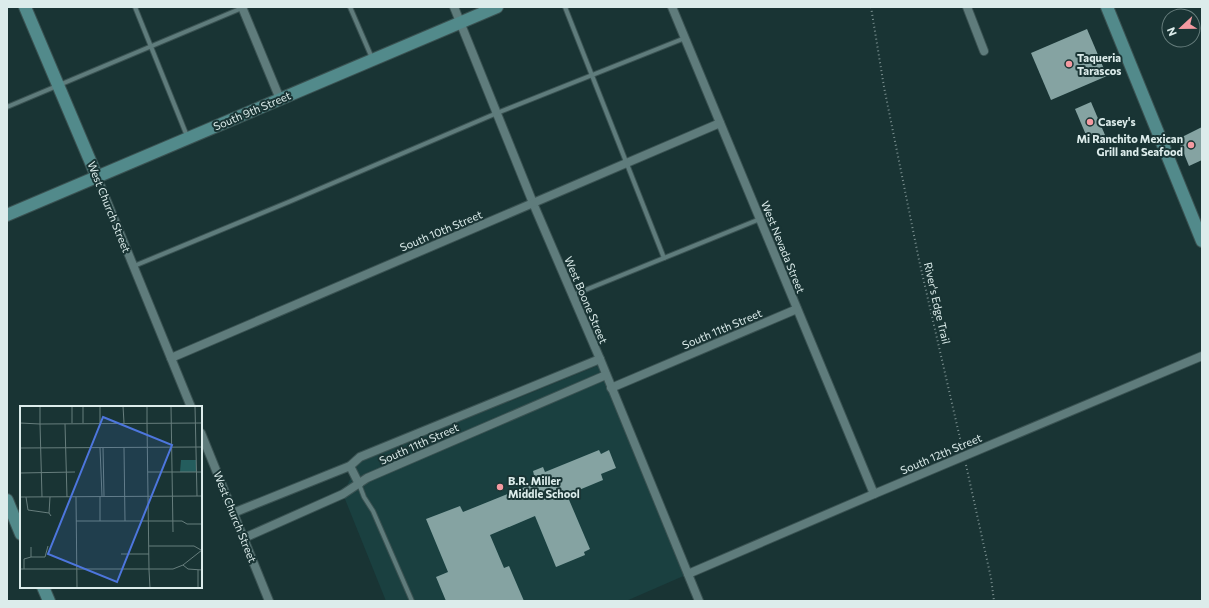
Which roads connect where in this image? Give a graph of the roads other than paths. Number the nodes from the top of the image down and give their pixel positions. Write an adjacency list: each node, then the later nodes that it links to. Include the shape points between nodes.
1 (25, 7): 17 (main road, West Church Street)
2 (135, 7): 13 (lane)
3 (243, 7): 13 (lane); 18 (street)
4 (350, 7): 15 (lane)
5 (454, 7): 11 (street, West Boone Street)
6 (497, 7): 11 (main road, South 9th Street)
7 (565, 7): 16 (lane)
8 (672, 7): 12 (street, West Nevada Street)
9 (967, 7): 14 (street)
10 (1107, 7): 28 (main road)
11 (460, 22): 15 (main road, South 9th Street); 20 (street, West Boone Street)
12 (685, 38): 16 (lane); 21 (street, West Nevada Street)
13 (151, 46): 17 (lane); 22 (lane)
14 (984, 51)
15 (372, 60): 18 (main road, South 9th Street)
16 (592, 76): 20 (lane); 23 (lane)
17 (58, 86): 19 (lane); 24 (main road, West Church Street)
18 (280, 100): 22 (main road, South 9th Street)
19 (7, 107)
20 (497, 113): 25 (street, West Boone Street); 30 (lane)
21 (720, 124): 23 (street, South 10th Street); 27 (street, West Nevada Street)
22 (188, 138): 24 (main road, South 9th Street)
23 (627, 163): 25 (street, South 10th Street); 29 (lane)
24 (97, 177): 26 (main road, South 9th Street); 30 (street, West Church Street)
25 (533, 203): 31 (street, West Boone Street); 34 (street, South 10th Street)
26 (7, 215)
27 (760, 219): 29 (lane); 32 (street, West Nevada Street)
28 (1202, 241)
29 (664, 258): 31 (lane)
30 (134, 266): 34 (street, West Church Street)
31 (572, 295): 35 (street, West Boone Street)
32 (797, 309): 37 (street, South 11th Street); 42 (street, West Nevada Street)
33 (1202, 356): 42 (street, South 12th Street)
34 (171, 358): 38 (street, West Church Street)
35 (600, 359): 36 (street, West Boone Street); 40 (street, South 11th Street, via 360,457)
36 (606, 375): 37 (street, West Boone Street); 41 (street, South 11th Street, via 367,478)
37 (611, 388): 47 (street, West Boone Street)
38 (190, 406)
39 (202, 436): 44 (street, West Church Street)
40 (350, 466): 41 (street); 44 (street, South 11th Street)
41 (359, 484): 46 (street, South 11th Street, via 343,494); 51 (lane)
42 (874, 494): 47 (street, South 12th Street)
43 (7, 500): 45 (main road)
44 (233, 513): 46 (street, West Church Street)
45 (20, 532)
46 (244, 538): 50 (street, West Church Street)
47 (688, 574): 52 (street, West Boone Street)
48 (43, 588): 49 (main road)
49 (49, 601)
50 (269, 601)
51 (412, 601)
52 (699, 601)

